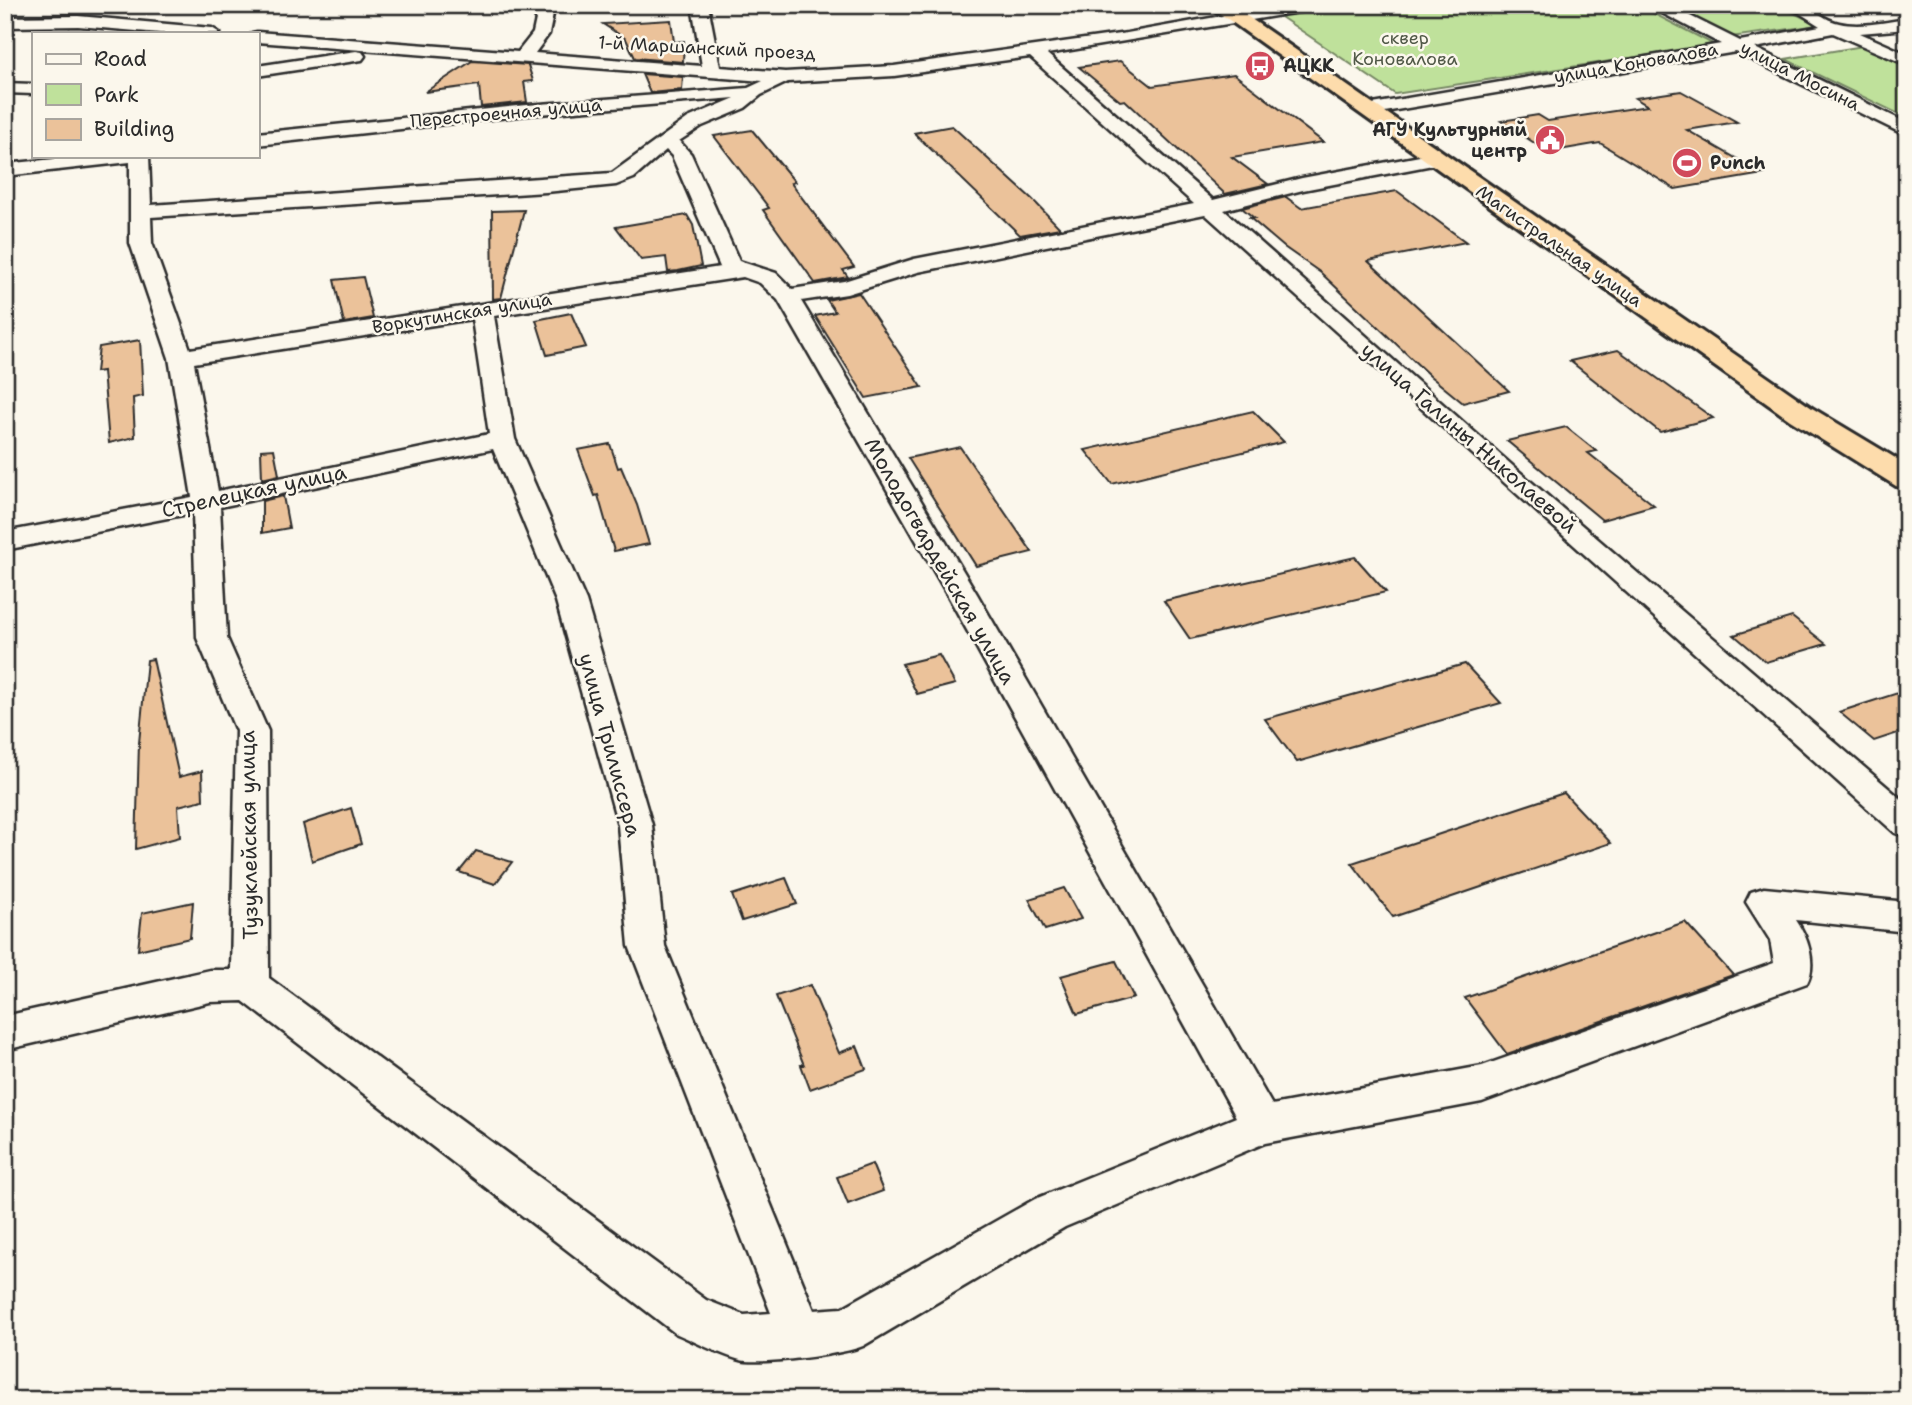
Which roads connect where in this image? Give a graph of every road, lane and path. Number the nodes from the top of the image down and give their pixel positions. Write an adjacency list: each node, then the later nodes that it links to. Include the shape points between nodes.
1 (547, 5): 15 (street, via 541,34)
2 (700, 5): 18 (street)
3 (1311, 5): 6 (street, 1-й Маршанский проезд)
4 (1655, 5): 12 (street, улица Мосина)
5 (1795, 5): 9 (street)
6 (1217, 11): 14 (street, 1-й Маршанский проезд, via 1127,38); 23 (highway, Магистральная улица)
7 (5, 22): 10 (street, via 78,21)
8 (1907, 24): 9 (street, улица Коновалова)
9 (1835, 28): 12 (street, улица Коновалова); 16 (street)
10 (201, 32)
11 (259, 37): 13 (street, 1-й Маршанский проезд)
12 (1736, 45): 23 (street, улица Коновалова); 24 (street, улица Мосина)
13 (396, 48): 15 (street, 1-й Маршанский проезд); 17 (street)
14 (1032, 50): 19 (street, 1-й Маршанский проезд, via 894,71); 31 (street, улица Галины Николаевой)
15 (522, 58): 18 (street, 1-й Маршанский проезд)
16 (1907, 61)
17 (259, 71)
18 (712, 71): 19 (street, 1-й Маршанский проезд)
19 (785, 76): 22 (street)
20 (5, 88): 21 (street)
21 (32, 89)
22 (755, 91): 25 (street, Перестроечная улица); 26 (street, via 739,104 695,122)
23 (1367, 110): 29 (highway, Магистральная улица)
24 (1907, 130)
25 (259, 139)
26 (667, 140): 32 (street, via 616,178); 33 (street, Молодогвардейская улица, via 681,154 730,265)
27 (119, 158): 30 (street)
28 (138, 158): 32 (street, Тузуклейская улица)
29 (1436, 159): 31 (street, via 1301,184); 38 (highway, Магистральная улица, via 1801,414)
30 (5, 170)
31 (1212, 207): 34 (street); 41 (street, улица Галины Николаевой, via 1449,423)
32 (140, 212): 36 (street, Тузуклейская улица, via 141,243)
33 (743, 270): 34 (street, Молодогвардейская улица, via 768,278); 35 (street, Воркутинская улица)
34 (787, 296): 45 (street, Молодогвардейская улица, via 962,594)
35 (482, 310): 36 (street, Воркутинская улица); 37 (street, улица Трилиссера)
36 (181, 358): 39 (street, Тузуклейская улица)
37 (502, 439): 39 (street, Стрелецкая улица); 46 (street, улица Трилиссера, via 571,601 628,798 635,825 647,946)
38 (1907, 479)
39 (206, 502): 40 (street, Стрелецкая улица); 43 (street, Тузуклейская улица, via 212,638 252,731)
40 (5, 541)
41 (1907, 824)
42 (1907, 917): 45 (street, via 1764,902 1788,937 1794,972 1482,1084)
43 (250, 985): 44 (street, via 210,986); 46 (street, via 691,1317 744,1338)
44 (5, 1033)
45 (1262, 1125): 46 (street, via 1050,1213 847,1330)
46 (802, 1335)

